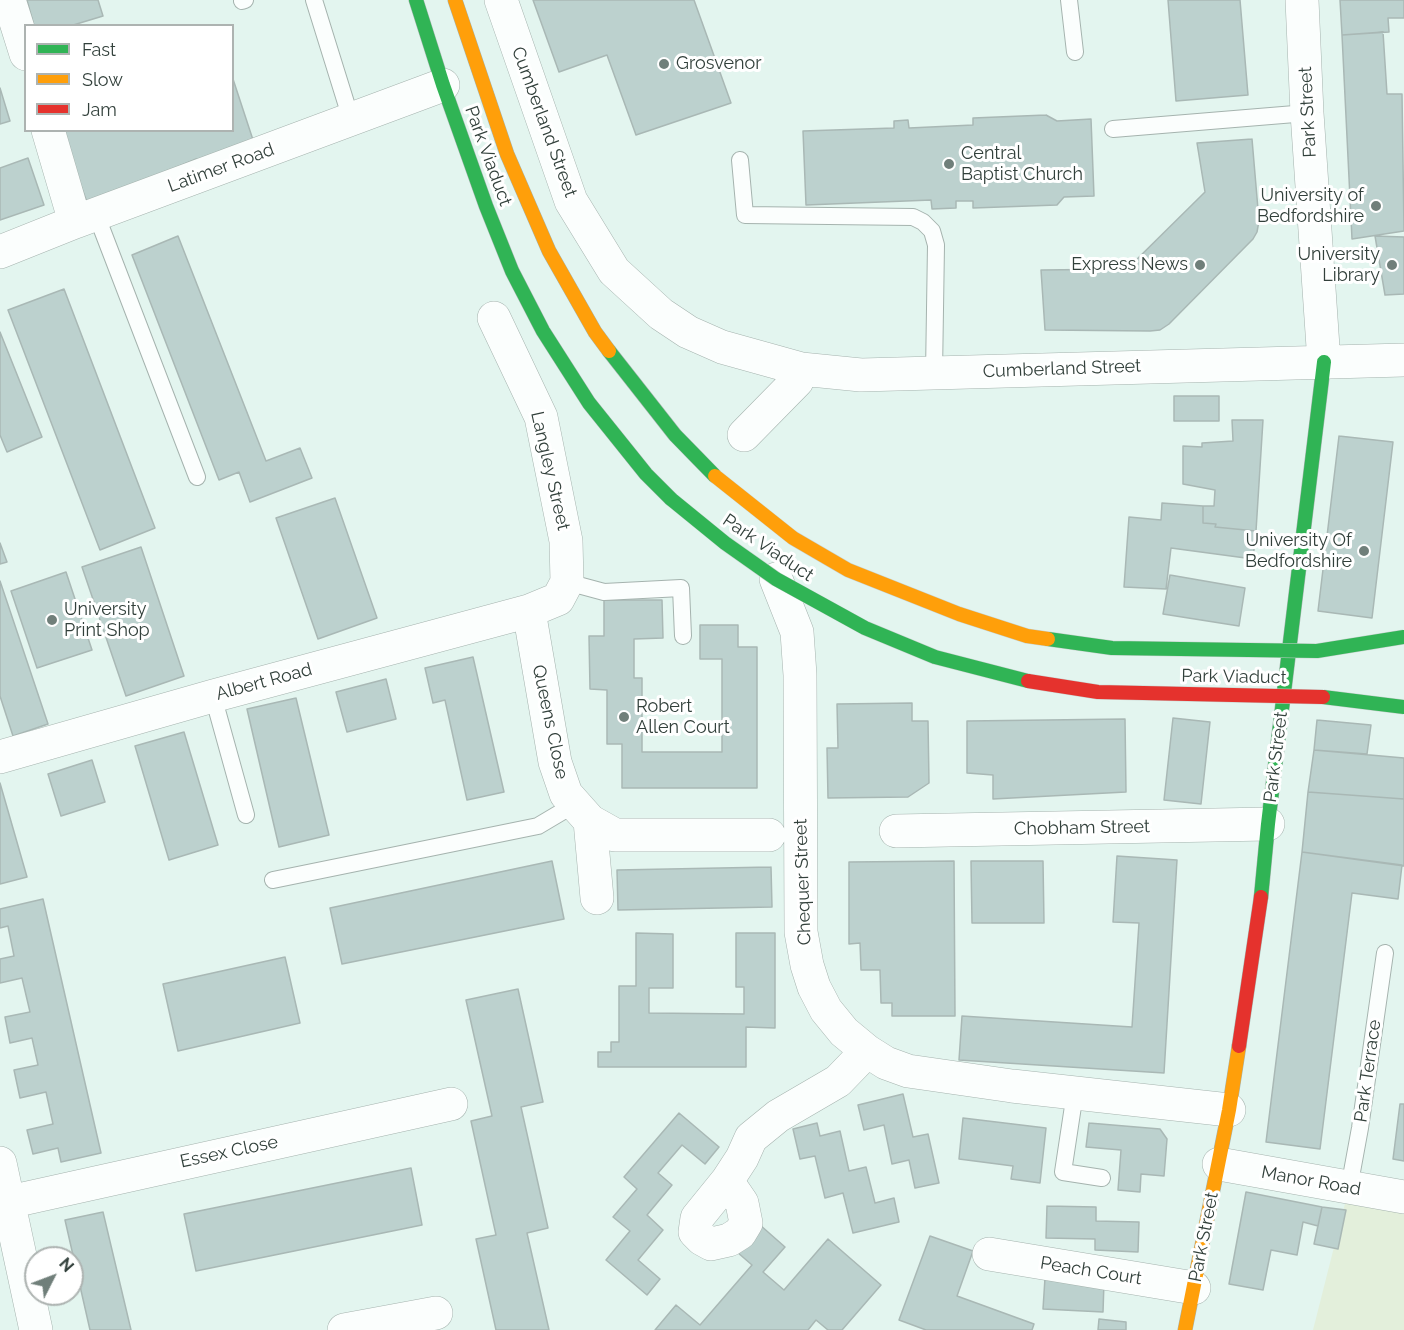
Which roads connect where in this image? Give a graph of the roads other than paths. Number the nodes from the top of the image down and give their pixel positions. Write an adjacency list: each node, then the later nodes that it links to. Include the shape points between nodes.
1 (9, 0): 8 (street)
2 (314, 0): 12 (lane)
3 (416, 0): 10 (main road, Park Viaduct)
4 (456, 0): 29 (main road, Park Viaduct, bridge, via 507,154 549,251 595,332 675,435 714,476 793,538 848,570 1027,636 1112,648 1317,651)
5 (501, 0): 21 (street, Cumberland Street, via 571,201 614,271 661,314 688,332 722,347)
6 (1069, 0): 9 (lane)
7 (1302, 0): 11 (street, Park Street)
8 (24, 48)
9 (1075, 51)
10 (443, 85): 12 (street, Latimer Road); 25 (main road, Park Viaduct, bridge, via 512,271 543,331 589,403 671,499)
11 (1307, 113): 13 (lane); 20 (street, Park Street)
12 (351, 119): 16 (street, Latimer Road)
13 (1113, 129)
14 (49, 132): 16 (street)
15 (740, 160): 22 (lane, via 745,215 913,217 932,231 936,245)
16 (86, 218): 17 (street, Latimer Road); 24 (lane)
17 (0, 252)
18 (494, 318): 26 (street, Langley Street, via 541,417 566,541)
19 (1404, 360): 20 (street, Cumberland Street)
20 (1324, 362): 22 (street, Cumberland Street); 35 (main road, Park Street)
21 (801, 369): 22 (street, Cumberland Street, via 861,375); 23 (street, via 797,381)
22 (934, 373)
23 (744, 435)
24 (197, 477)
25 (776, 579): 31 (main road, Park Viaduct, bridge, via 864,628 935,657 1018,680 1098,692 1331,697); 41 (street, Chequer Street, via 797,632 801,932 807,965 826,1010)
26 (567, 582): 27 (street, via 558,599); 28 (lane, via 604,592 681,588)
27 (529, 611): 30 (street, Albert Road); 33 (street, Queens Close, via 555,762 566,794)
28 (683, 636)
29 (1404, 637)
30 (213, 696): 32 (street, Albert Road); 34 (lane)
31 (1404, 707)
32 (0, 757)
33 (582, 812): 37 (street, via 615,835); 38 (lane, via 538,826); 39 (street)
34 (246, 815)
35 (1268, 824): 36 (street, Chobham Street); 44 (main road, Park Street, via 1263,883)
36 (896, 831)
37 (769, 836)
38 (273, 880)
39 (597, 898)
40 (1385, 953): 49 (lane, Park Terrace)
41 (867, 1051): 42 (street, Chequer Street, via 908,1071); 48 (street, via 838,1081 778,1116 751,1138)
42 (1075, 1093): 44 (street, Chequer Street); 47 (lane, via 1063,1172)
43 (451, 1104): 51 (street, Essex Close)
44 (1228, 1110): 46 (main road, Park Street)
45 (0, 1163): 51 (street)
46 (1219, 1164): 49 (street, Manor Road); 53 (main road, Park Street)
47 (1102, 1178)
48 (727, 1181)
49 (1349, 1188): 50 (street, Manor Road)
50 (1404, 1197)
51 (9, 1202): 55 (street)
52 (989, 1254): 53 (street, Peach Court)
53 (1194, 1288): 57 (main road, Park Street)
54 (436, 1313): 56 (street)
55 (36, 1330)
56 (344, 1330)
57 (1185, 1330)

